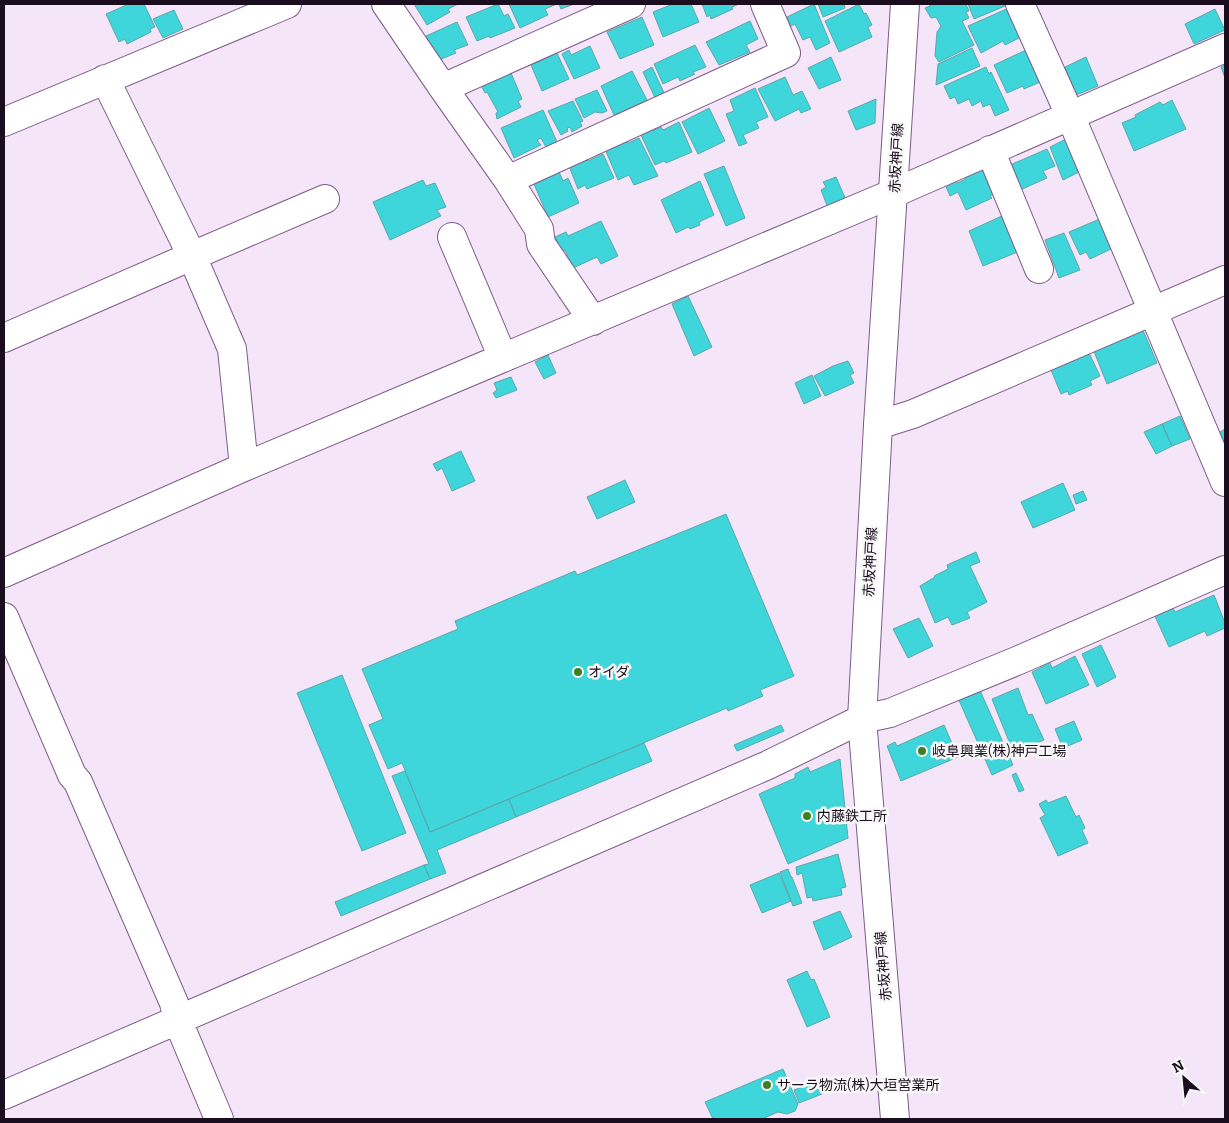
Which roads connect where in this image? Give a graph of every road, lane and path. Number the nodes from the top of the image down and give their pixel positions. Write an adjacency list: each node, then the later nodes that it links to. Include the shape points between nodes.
1 (287, 4): 8 (street)
2 (386, 4): 9 (street)
3 (631, 4): 9 (street)
4 (766, 4): 13 (street, via 786,53)
5 (905, 4): 14 (street, 赤坂神戸線)
6 (1020, 4): 10 (street)
7 (1225, 48): 10 (street)
8 (105, 79): 11 (street); 17 (street)
9 (443, 88): 13 (street)
10 (1070, 115): 12 (street); 20 (street)
11 (4, 122)
12 (990, 150): 14 (street); 18 (street)
13 (508, 180): 21 (street, via 539,229 541,244)
14 (894, 193): 21 (street); 24 (street, 赤坂神戸線)
15 (325, 199): 17 (street)
16 (452, 237): 23 (street)
17 (192, 256): 22 (street); 25 (street, via 232,349)
18 (1039, 269)
19 (1225, 280): 20 (street)
20 (1153, 311): 24 (street, via 913,414); 26 (street)
21 (593, 320): 23 (street)
22 (4, 338)
23 (503, 358): 25 (street)
24 (878, 425): 30 (street, 赤坂神戸線)
25 (244, 467): 28 (street)
26 (1225, 482)
27 (1225, 570): 30 (street, via 1020,660 890,713)
28 (4, 573)
29 (4, 617): 31 (street, via 174,1003)
30 (862, 719): 31 (street, via 768,765); 34 (street, 赤坂神戸線)
31 (178, 1021): 32 (street); 33 (street)
32 (4, 1095)
33 (219, 1119)
34 (895, 1119)

